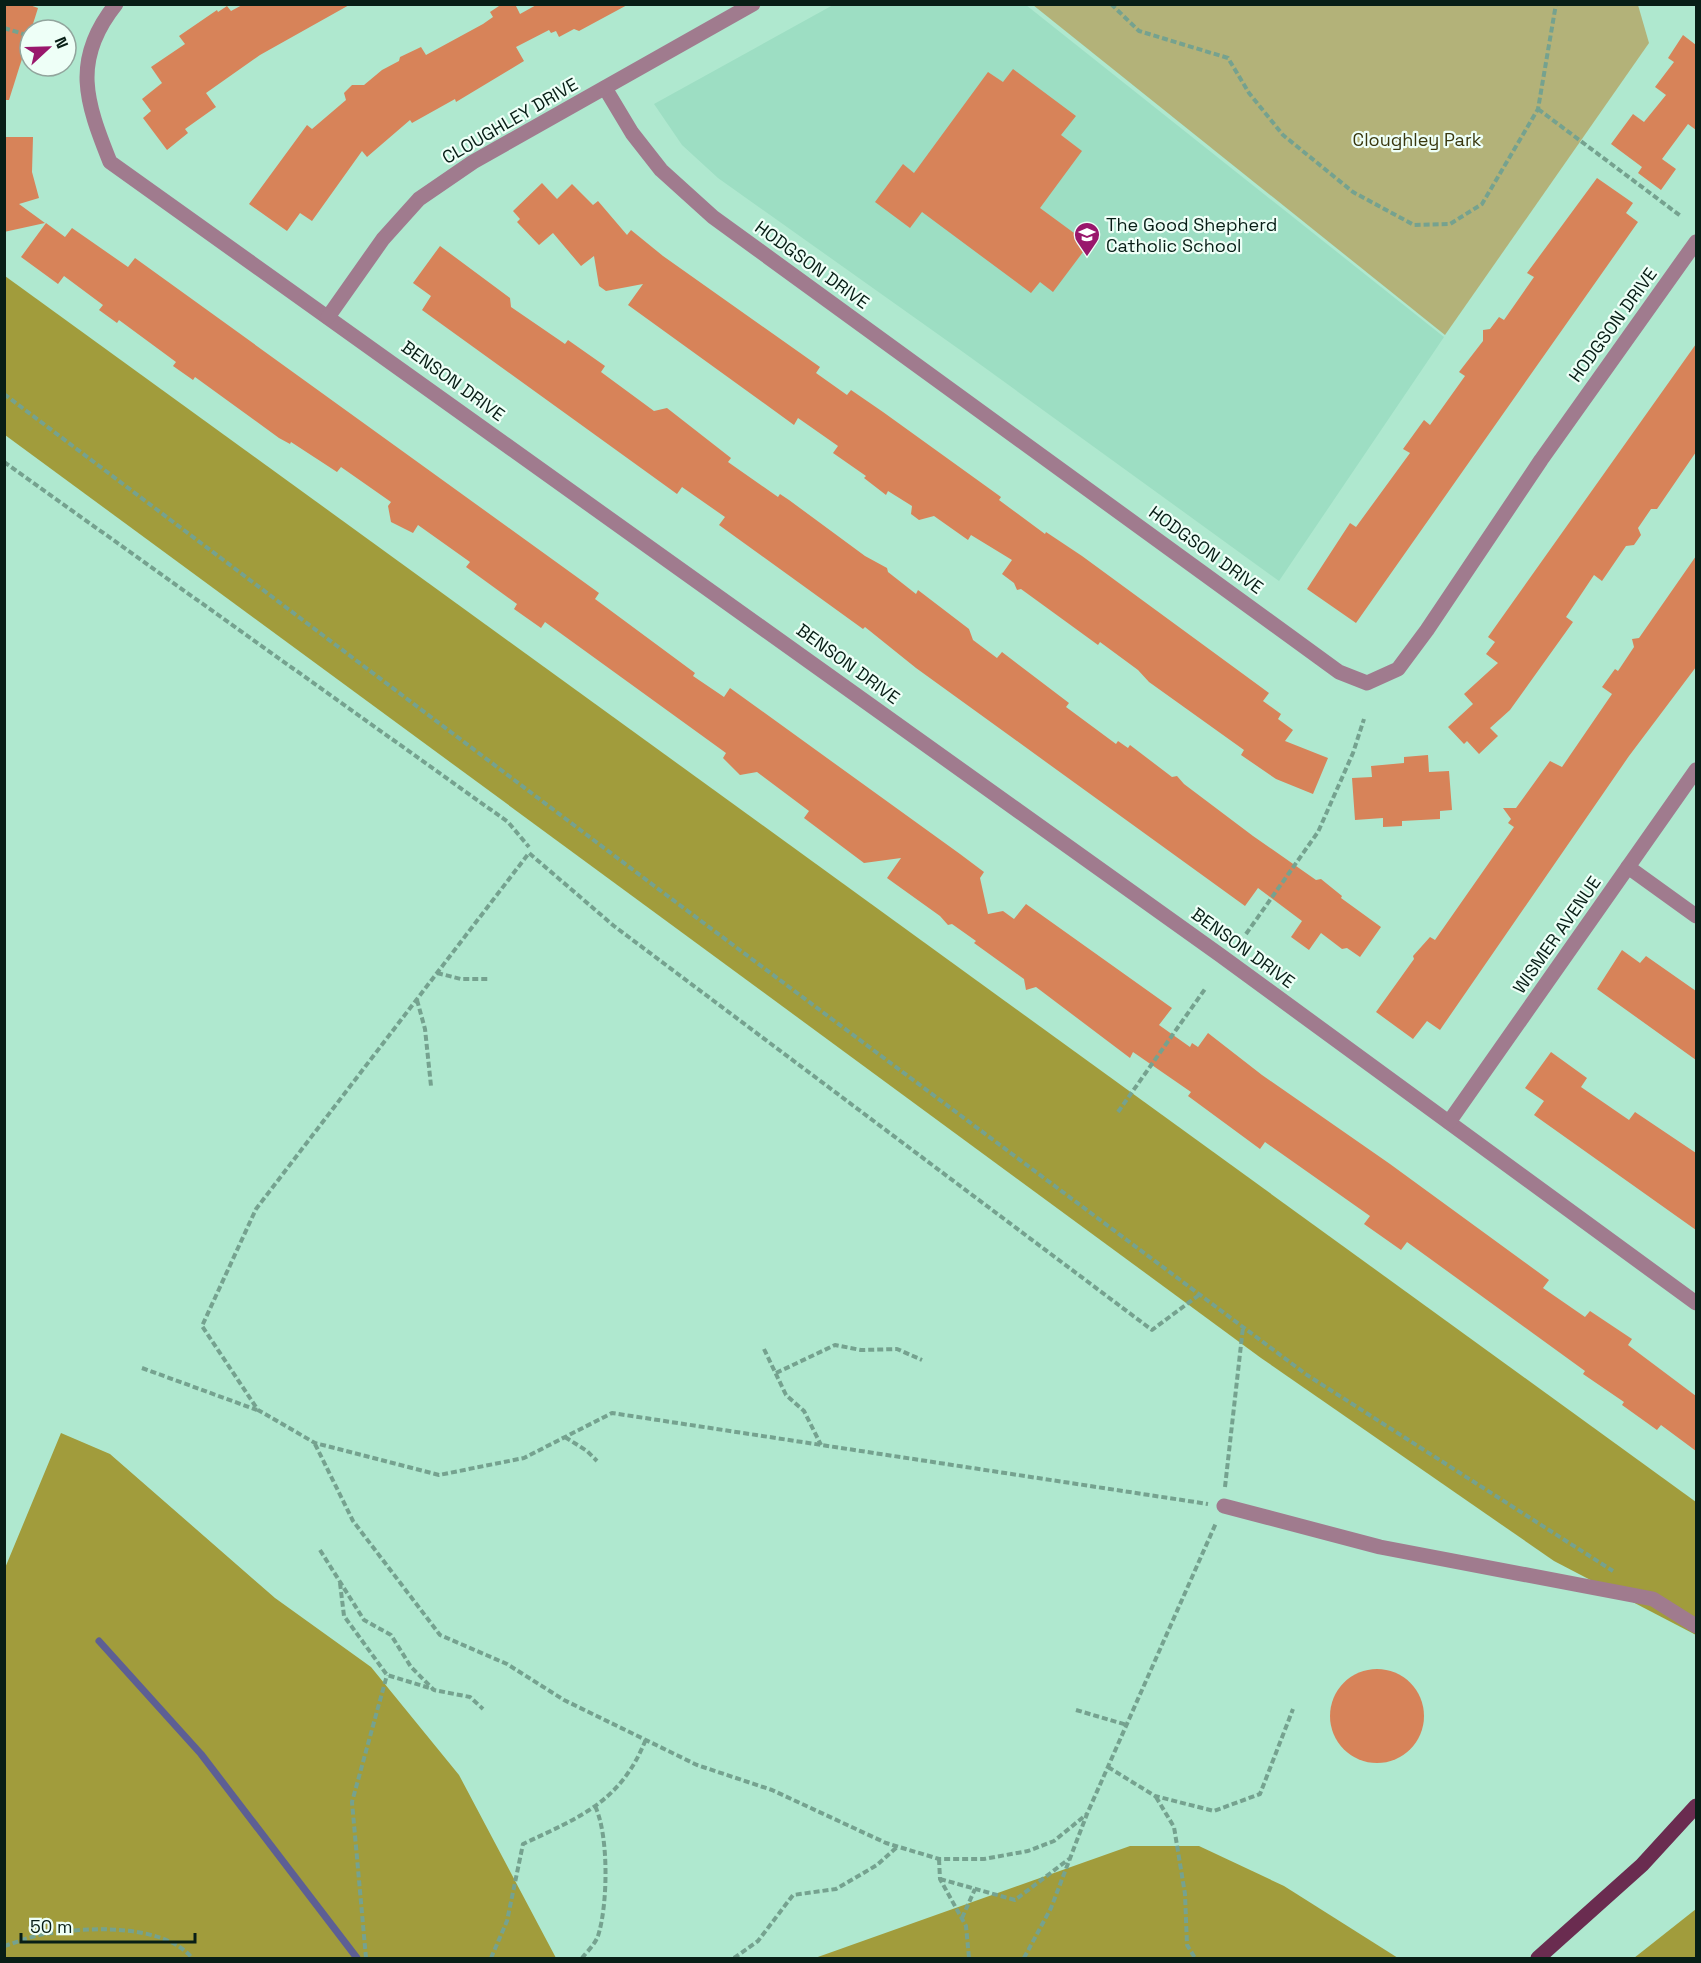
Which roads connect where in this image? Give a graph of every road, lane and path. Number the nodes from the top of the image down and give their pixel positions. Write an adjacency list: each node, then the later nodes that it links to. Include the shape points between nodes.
1 (116, 4): 9 (street, BENSON DRIVE, via 104,20 86,64 90,113 110,162)
2 (753, 4): 5 (street, CLOUGHLEY DRIVE)
3 (1111, 4): 6 (path, via 1139,31 1228,58 1283,135 1353,192 1414,225 1450,224 1482,204)
4 (1556, 4): 6 (path)
5 (605, 88): 8 (street, HODGSON DRIVE, via 632,134 661,170 713,217 1339,672 1367,683 1398,669 1416,646 1541,460); 9 (street, CLOUGHLEY DRIVE, via 473,162 419,199 383,239)
6 (1538, 109): 7 (path)
7 (1683, 217)
8 (1696, 242)
9 (328, 317): 24 (street, BENSON DRIVE)
10 (4, 394): 25 (path)
11 (4, 462): 14 (path, via 508,822)
12 (1364, 719): 17 (path, via 1318,832)
13 (1696, 770): 15 (street, WISMER AVENUE)
14 (529, 847)
15 (1628, 867): 16 (street); 24 (street, WISMER AVENUE)
16 (1696, 916)
17 (1246, 934)
18 (437, 973): 19 (path, via 461,979); 21 (path); 25 (path, via 529,854 614,926 1152,1330)
19 (490, 979)
20 (1204, 988): 23 (path)
21 (417, 999): 22 (path); 32 (path, via 256,1209 202,1326)
22 (432, 1086)
23 (1118, 1112)
24 (1449, 1122): 26 (street, BENSON DRIVE)
25 (1199, 1295): 27 (path)
26 (1696, 1303)
27 (1243, 1327): 37 (path); 39 (path, via 1307,1375)
28 (764, 1348): 31 (path)
29 (922, 1360): 31 (path, via 897,1349 861,1350 835,1345)
30 (142, 1368): 32 (path)
31 (776, 1373): 35 (path, via 786,1395 804,1411)
32 (258, 1410): 34 (path)
33 (564, 1437): 34 (path, via 524,1458 439,1475); 35 (path, via 612,1413); 36 (path, via 587,1450)
34 (315, 1443): 48 (path, via 353,1521 440,1635 507,1664 564,1700)
35 (821, 1446): 37 (path)
36 (597, 1461)
37 (1224, 1506): 41 (street, via 1380,1547 1653,1599); 47 (path)
38 (321, 1550): 40 (path)
39 (1619, 1574)
40 (340, 1582): 42 (path, via 344,1616); 43 (path, via 364,1620 390,1635 411,1667)
41 (1696, 1626)
42 (387, 1675): 43 (path); 62 (path, via 352,1802)
43 (434, 1690): 44 (path, via 470,1697)
44 (483, 1709)
45 (1293, 1709): 50 (path, via 1260,1794 1214,1811)
46 (1076, 1710): 47 (path)
47 (1126, 1725): 49 (path)
48 (646, 1738): 51 (path, via 620,1786); 54 (path, via 697,1765 772,1790)
49 (1108, 1767): 50 (path); 53 (path)
50 (1155, 1796): 68 (path, via 1174,1827 1185,1894 1187,1945)
51 (595, 1806): 63 (path, via 581,1817 522,1844 507,1921); 64 (path, via 602,1836 604,1911 597,1939)
52 (1696, 1806): 69 (main road, via 1642,1865)
53 (1087, 1814): 55 (path); 56 (path, via 1054,1841 1028,1851 984,1859)
54 (898, 1846): 56 (path); 65 (path, via 877,1865 836,1889 793,1895 758,1941)
55 (1070, 1858): 58 (path, via 1015,1900); 67 (path, via 1051,1908)
56 (939, 1859): 57 (path)
57 (940, 1879): 58 (path); 59 (path)
58 (975, 1889): 59 (path)
59 (962, 1919): 66 (path)
60 (4, 1946): 61 (path, via 44,1934 145,1932 184,1948)
61 (192, 1959)
62 (366, 1959)
63 (491, 1959)
64 (582, 1959)
65 (734, 1959)
66 (969, 1959)
67 (1024, 1959)
68 (1195, 1959)
69 (1538, 1959)

